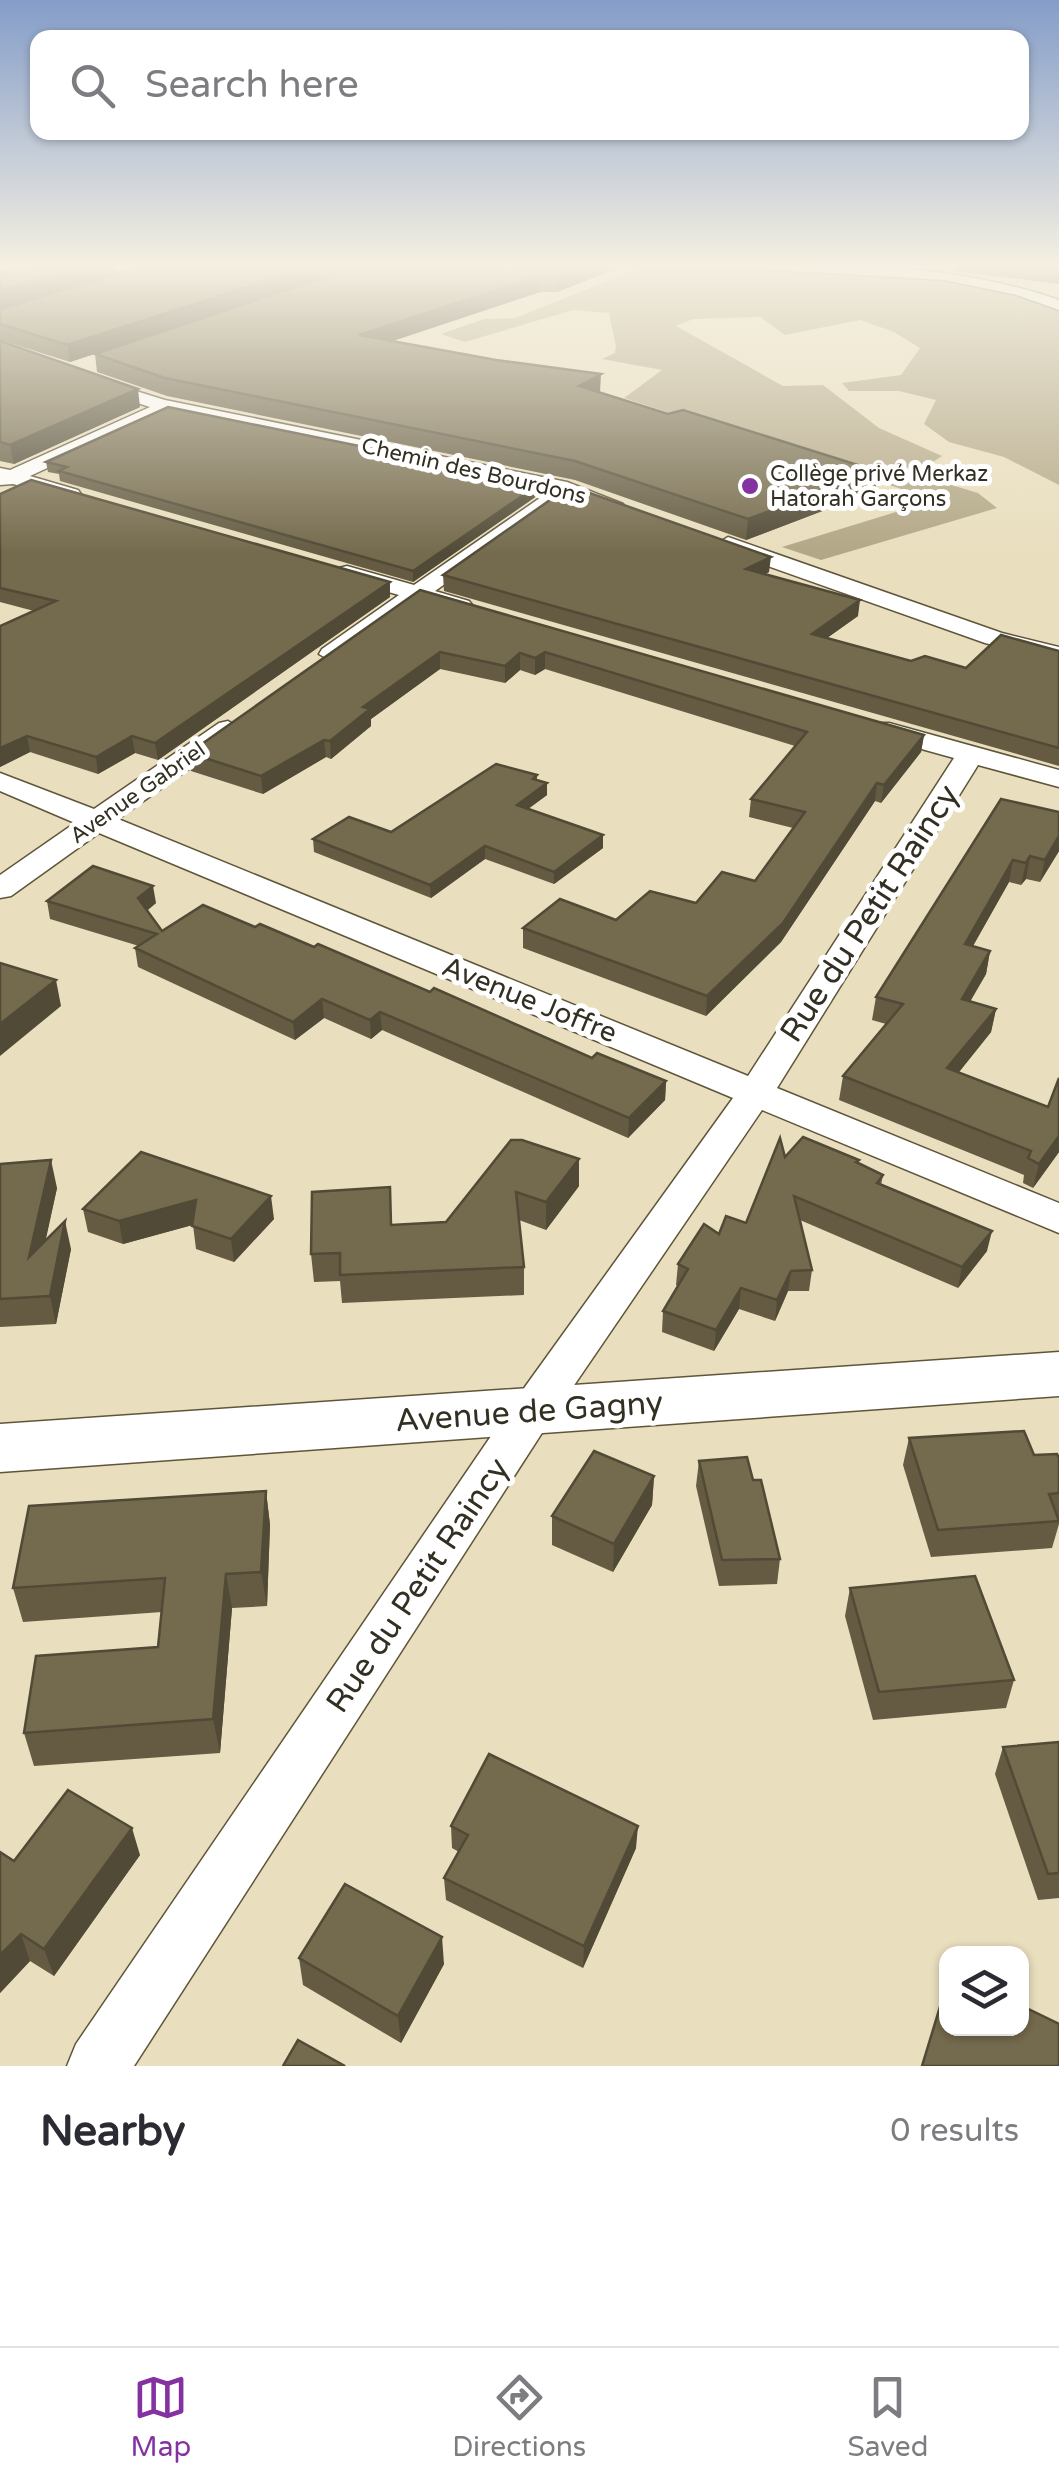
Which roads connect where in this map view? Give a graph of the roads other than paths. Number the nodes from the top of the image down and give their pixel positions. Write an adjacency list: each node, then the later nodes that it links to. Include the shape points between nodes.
1 (82, 378): 2 (street, Chemin des Bourdons)
2 (168, 406): 3 (street); 4 (street, Chemin des Bourdons)
3 (4, 478): 5 (street)
4 (567, 488): 6 (street, Chemin des Bourdons); 9 (street)
5 (103, 504)
6 (634, 511)
7 (716, 540): 11 (street, via 994,638)
8 (324, 566): 9 (street)
9 (416, 592): 10 (street); 12 (street)
10 (482, 612)
11 (1059, 654)
12 (309, 670)
13 (245, 716): 18 (street, Avenue Gabriel)
14 (857, 722): 15 (street)
15 (970, 755): 16 (street); 20 (street, Rue du Petit Raincy)
16 (1059, 779)
17 (0, 781): 18 (street, Avenue Joffre)
18 (98, 822): 19 (street, Avenue Gabriel); 20 (street, Avenue Joffre)
19 (0, 888)
20 (756, 1092): 21 (street, Avenue Joffre); 23 (street, Rue du Petit Raincy)
21 (1059, 1219)
22 (1059, 1374): 23 (street, Avenue de Gagny)
23 (534, 1410): 24 (street, Avenue de Gagny); 25 (street, Rue du Petit Raincy)
24 (0, 1448)
25 (98, 2066)

